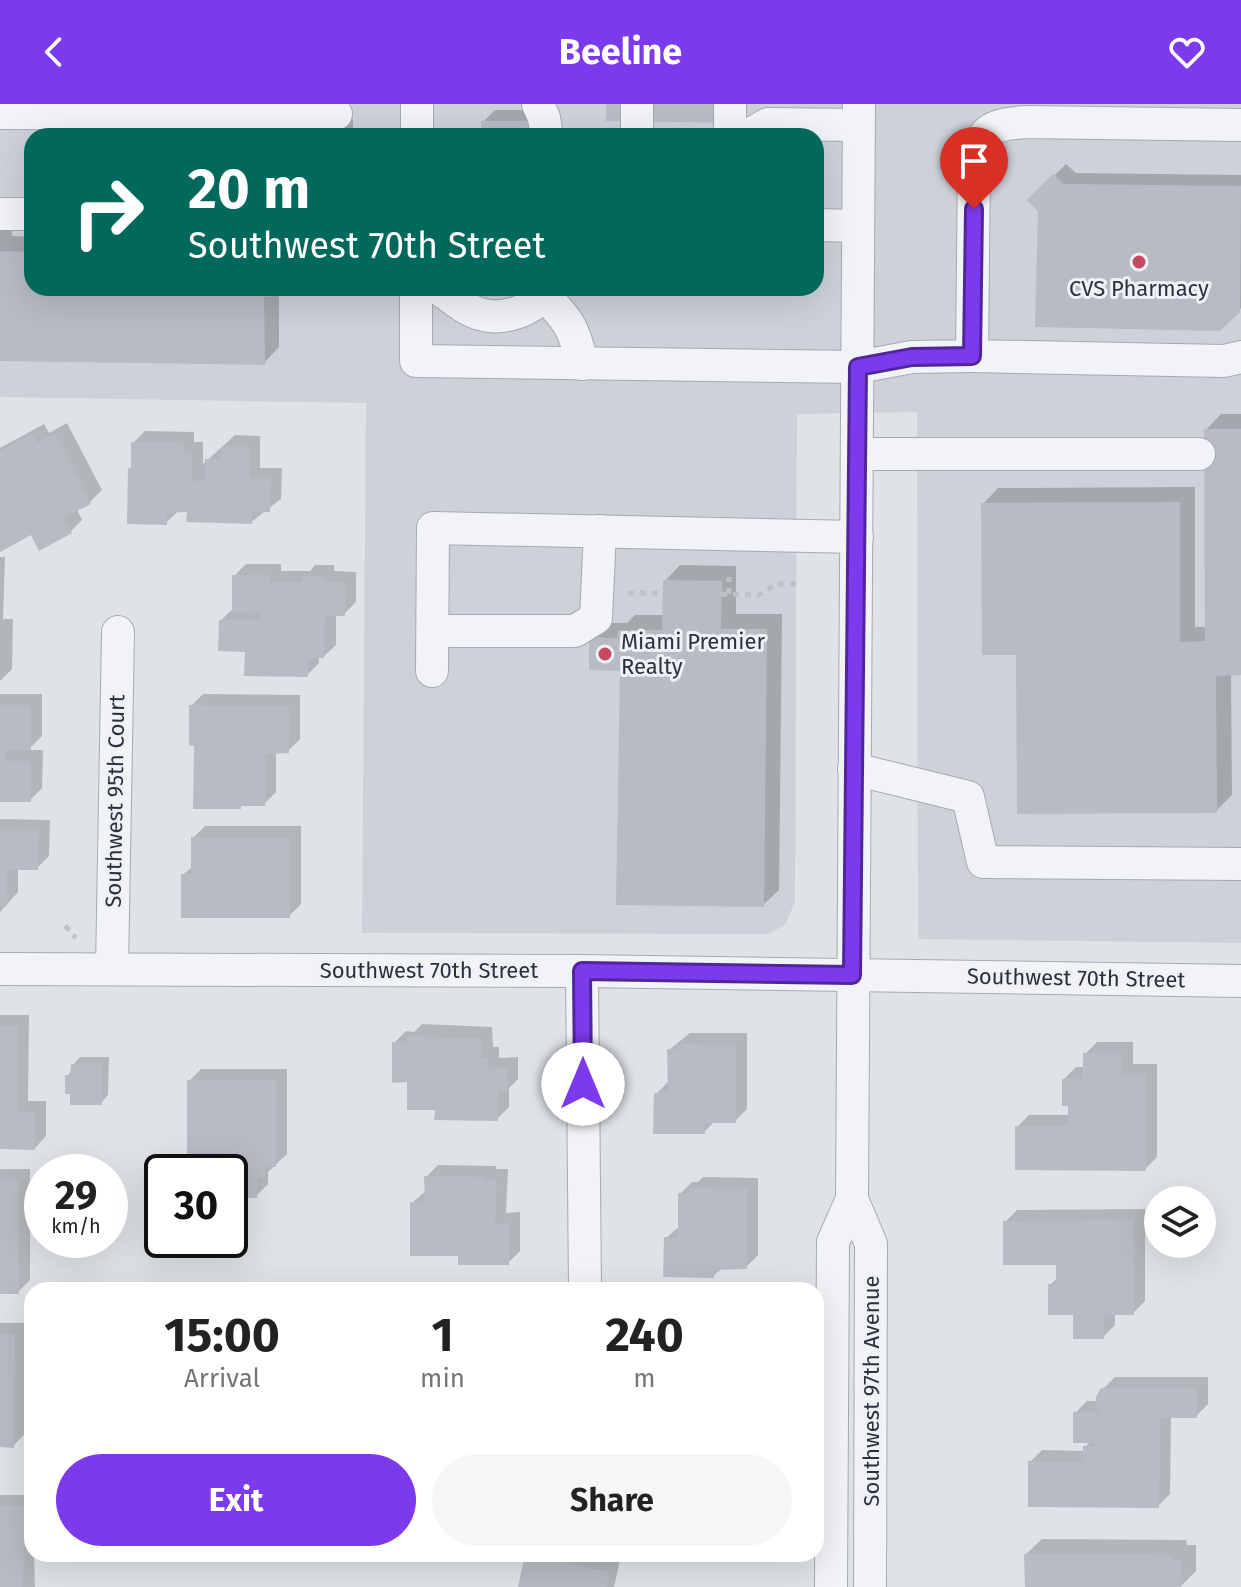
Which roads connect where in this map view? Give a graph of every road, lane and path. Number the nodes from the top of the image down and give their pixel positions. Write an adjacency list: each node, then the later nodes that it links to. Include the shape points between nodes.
1 (417, 104): 11 (street)
2 (538, 104): 12 (street)
3 (637, 104): 13 (street)
4 (730, 104): 14 (street)
5 (74, 109): 6 (street); 9 (street)
6 (20, 110)
7 (336, 114): 9 (street)
8 (858, 114): 15 (street); 19 (street, Southwest 97th Avenue)
9 (208, 125)
10 (1241, 125): 24 (street, via 1027,122 989,130 977,145 974,161)
11 (417, 128)
12 (545, 128)
13 (637, 128)
14 (730, 128)
15 (761, 128)
16 (0, 214): 17 (street)
17 (24, 214)
18 (824, 225): 19 (street)
19 (858, 226): 27 (street, Southwest 97th Avenue)
20 (416, 296): 26 (street, via 416,361)
21 (450, 296): 22 (street, via 483,315 508,315)
22 (540, 296)
23 (548, 296): 26 (street, via 575,331)
24 (972, 356): 25 (street, via 1224,361); 27 (street, via 912,357)
25 (1241, 357)
26 (582, 364): 27 (street)
27 (858, 367): 28 (street, Southwest 97th Avenue)
28 (857, 454): 29 (street); 31 (street, Southwest 97th Avenue)
29 (1199, 454)
30 (600, 531): 31 (street); 36 (street, via 596,618 575,631); 36 (street, via 433,528)
31 (857, 537): 39 (street, Southwest 97th Avenue)
32 (729, 577): 33 (path, via 725,594 759,595 776,584)
33 (800, 584)
34 (640, 593): 35 (path)
35 (663, 593)
36 (433, 631): 38 (street)
37 (118, 632): 44 (street, Southwest 95th Court)
38 (432, 671)
39 (854, 769): 40 (street, via 968,797 983,862); 46 (street, Southwest 97th Avenue)
40 (1241, 864)
41 (65, 926): 42 (path)
42 (77, 939)
43 (0, 969): 44 (street, Southwest 70th Street)
44 (112, 969): 45 (street, Southwest 70th Street)
45 (582, 971): 46 (street, Southwest 70th Street); 49 (street)
46 (852, 975): 47 (street, Southwest 70th Street); 48 (street, Southwest 97th Avenue)
47 (1241, 981)
48 (852, 1199): 50 (street, Southwest 97th Avenue, via 833,1242); 51 (street, Southwest 97th Avenue, via 871,1244)
49 (585, 1282)
50 (831, 1587)
51 (870, 1587)

